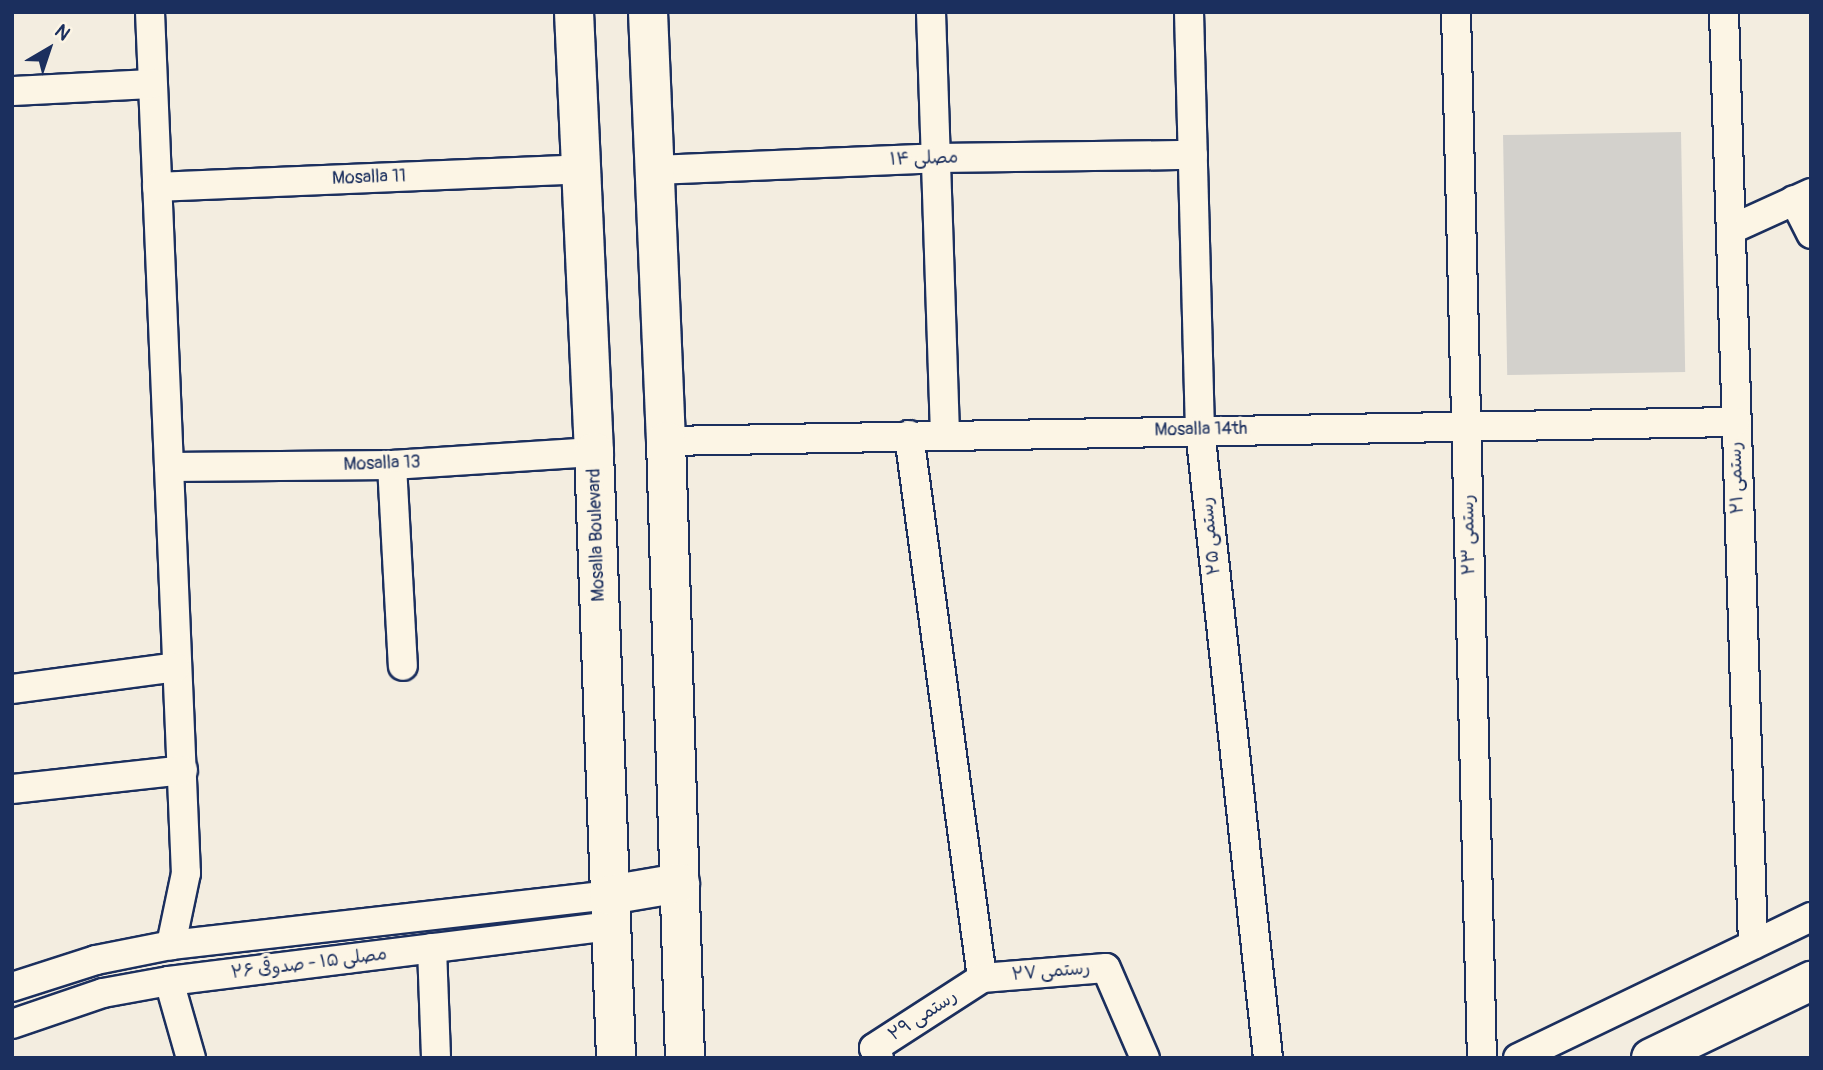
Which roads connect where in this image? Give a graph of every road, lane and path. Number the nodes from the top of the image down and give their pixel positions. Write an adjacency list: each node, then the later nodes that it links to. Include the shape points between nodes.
1 (150, 12): 8 (street)
2 (574, 12): 12 (main road, Mosalla Boulevard)
3 (648, 12): 13 (main road)
4 (931, 12): 11 (street)
5 (1189, 12): 10 (street, رستمی ۲۵)
6 (1456, 12): 19 (street, رستمی ۲۳)
7 (1724, 12): 16 (street, رستمی ۲۱)
8 (152, 85): 9 (street); 14 (street)
9 (12, 91)
10 (1194, 155): 11 (street, مصلی ۱۴); 20 (street, رستمی ۲۵)
11 (937, 158): 13 (street, مصلی ۱۴); 21 (street)
12 (581, 169): 14 (street, Mosalla 11); 24 (main road, Mosalla Boulevard)
13 (655, 170): 23 (main road)
14 (157, 187): 26 (street)
15 (1802, 196): 16 (street); 17 (street)
16 (1732, 229): 18 (street, رستمی ۲۱)
17 (1811, 234)
18 (1735, 422): 19 (street, Mosalla 14th); 35 (street, رستمی ۲۱)
19 (1466, 426): 20 (street, Mosalla 14th); 50 (street, رستمی ۲۳)
20 (1200, 430): 21 (street, Mosalla 14th); 49 (street, رستمی ۲۵)
21 (945, 434): 22 (street, Mosalla 14th)
22 (909, 435): 23 (street, Mosalla 14th); 38 (street)
23 (666, 441): 32 (main road)
24 (594, 452): 25 (street, Mosalla 13); 33 (main road, Mosalla Boulevard)
25 (392, 465): 26 (street, Mosalla 13); 27 (street)
26 (169, 467): 28 (street)
27 (403, 666)
28 (176, 667): 29 (street); 30 (street)
29 (12, 689)
30 (183, 770): 31 (street); 36 (street, via 186,873)
31 (12, 789)
32 (680, 883): 33 (main road); 46 (main road)
33 (610, 911): 36 (street, مصلی ۱۵ - صدوقی ۲۶); 37 (street, مصلی ۱۵ - صدوقی ۲۶); 45 (main road, Mosalla Boulevard)
34 (1811, 917): 35 (street)
35 (1753, 944): 51 (street)
36 (172, 945): 41 (street, مصلی ۱۵ - صدوقی ۲۶, via 96,960)
37 (432, 948): 39 (street, مصلی ۱۵ - صدوقی ۲۶); 44 (street)
38 (982, 978): 47 (street, رستمی ۲۹, via 874,1048); 48 (street, رستمی ۲۷, via 1106,968)
39 (169, 981): 42 (street, مصلی ۱۵ - صدوقی ۲۶, via 103,993); 43 (street)
40 (1811, 981): 52 (main road)
41 (12, 987)
42 (12, 1024)
43 (191, 1058)
44 (436, 1058)
45 (616, 1058)
46 (685, 1058)
47 (879, 1058)
48 (1145, 1058)
49 (1268, 1058)
50 (1482, 1058)
51 (1518, 1058)
52 (1651, 1058)

